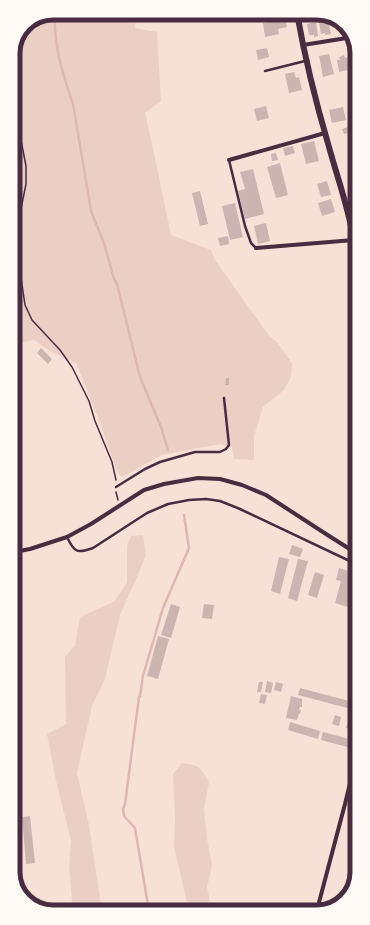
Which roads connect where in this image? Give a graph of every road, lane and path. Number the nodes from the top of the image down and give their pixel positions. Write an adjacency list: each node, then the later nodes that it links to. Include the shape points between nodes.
1 (298, 20): 3 (street)
2 (347, 38): 3 (street)
3 (302, 45): 4 (street)
4 (306, 61): 5 (lane); 6 (street)
5 (265, 71)
6 (325, 133): 8 (street); 10 (street)
7 (20, 135): 9 (path, via 26,166 26,184)
8 (230, 160): 12 (lane, via 245,226 251,243)
9 (20, 214)
10 (350, 224)
11 (350, 240): 12 (street)
12 (256, 248)
13 (20, 271): 15 (path, via 25,305 32,320 72,367 112,462)
14 (224, 398): 15 (lane, via 229,445 226,449 220,452 195,452 160,462)
15 (116, 487): 16 (path)
16 (120, 506): 17 (street); 18 (street, via 144,490 164,484 198,478 220,479 266,495)
17 (67, 537): 19 (street); 20 (lane, via 71,547 84,551 93,548 147,513 168,504 189,500 220,501)
18 (350, 549)
19 (20, 551)
20 (350, 561)
21 (350, 783): 22 (street)
22 (318, 905)

